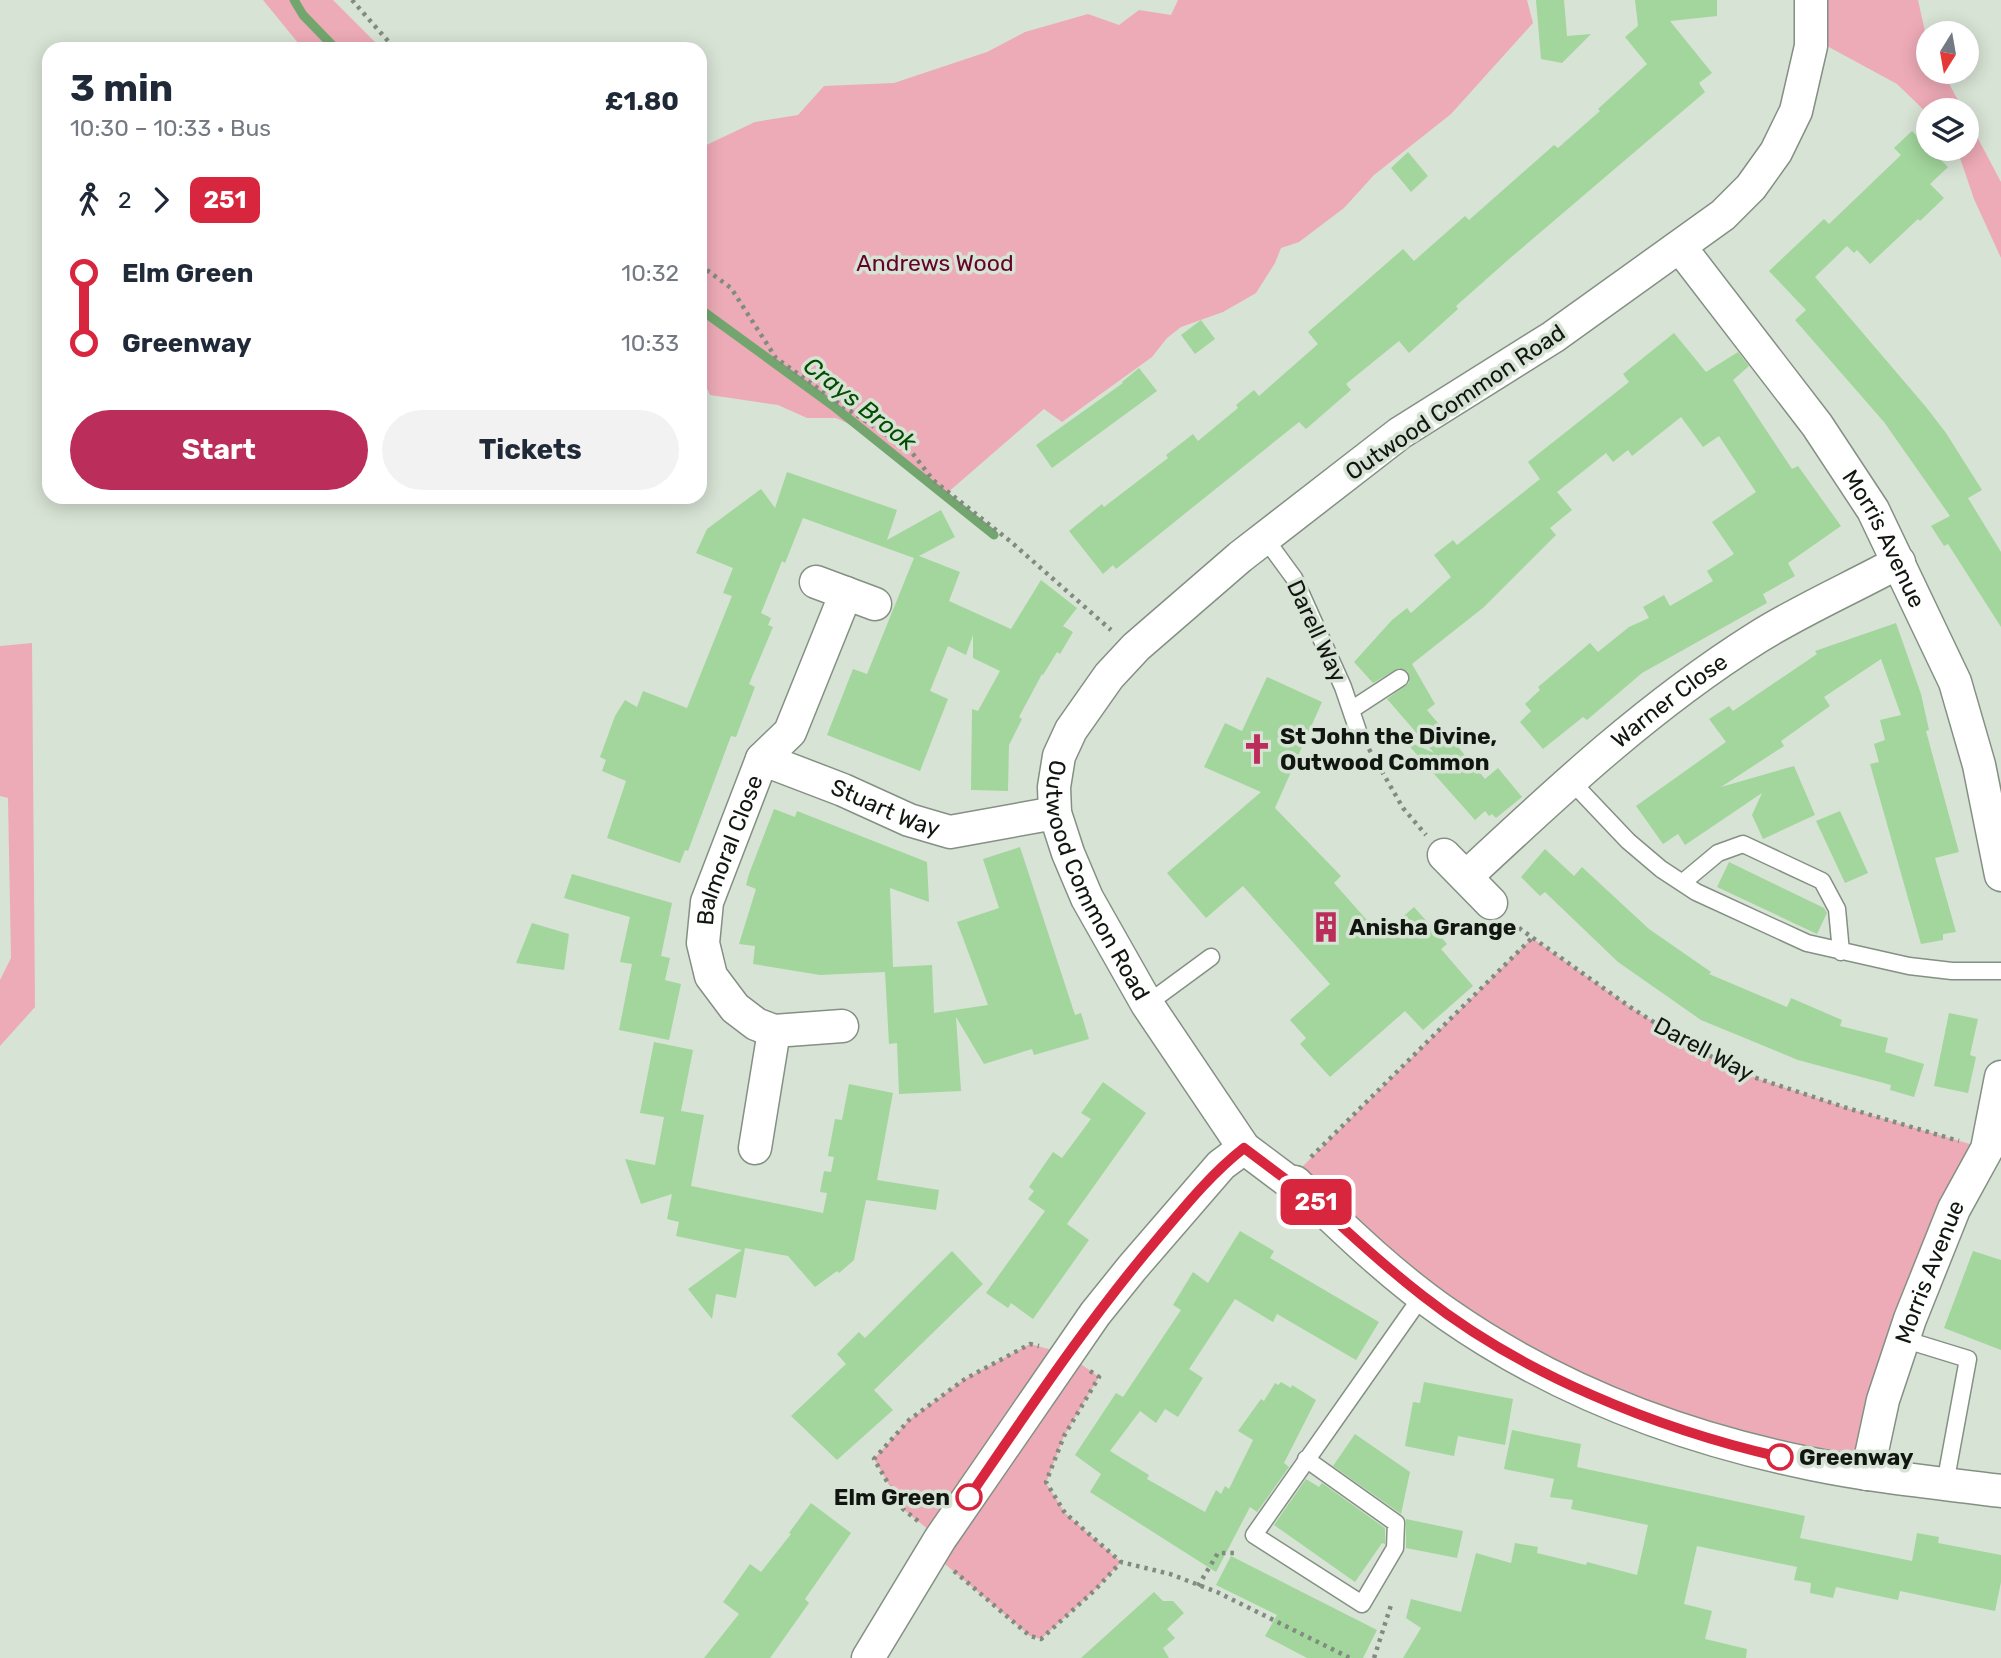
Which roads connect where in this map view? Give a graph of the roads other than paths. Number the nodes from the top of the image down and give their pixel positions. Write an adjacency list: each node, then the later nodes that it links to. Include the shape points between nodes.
1 (1811, 0): 2 (street, Outwood Common Road, via 1811,46 1796,111 1776,152 1723,215)
2 (1680, 247): 3 (street, Outwood Common Road, via 1553,337 1401,433); 4 (street, Morris Avenue, via 1817,425 1873,510)
3 (1264, 537): 7 (lane, Darell Way, via 1294,578); 11 (street, Outwood Common Road, via 1199,590 1109,676 1071,730 1059,756)
4 (1899, 562): 10 (street, Warner Close, via 1739,650 1632,728); 13 (street, Morris Avenue, via 1955,682 1969,723)
5 (816, 582): 9 (street, Balmoral Close, via 860,598 790,732)
6 (1400, 678): 7 (lane)
7 (1351, 710): 8 (lane, Darell Way)
8 (1358, 730)
9 (762, 759): 11 (street, Stuart Way, via 909,820 950,832); 22 (street, Balmoral Close, via 707,902 703,943 711,975 735,1008)
10 (1571, 781): 14 (street, Warner Close); 15 (lane, via 1628,841)
11 (1055, 813): 20 (street, Outwood Common Road, via 1087,898)
12 (1444, 855): 14 (street)
13 (2001, 875)
14 (1466, 876): 16 (street)
15 (1682, 883): 17 (lane, via 1807,943); 17 (lane, via 1718,853 1743,844 1822,881 1837,909)
16 (1491, 903)
17 (1841, 952): 19 (lane, via 1909,967)
18 (1211, 957): 20 (lane)
19 (2001, 971)
20 (1147, 1004): 25 (street, Outwood Common Road)
21 (842, 1026): 22 (street)
22 (774, 1031): 24 (street)
23 (2001, 1077): 26 (street, Morris Avenue)
24 (755, 1148)
25 (1244, 1148): 27 (street, Outwood Common Road, via 1295,1182); 33 (street, via 1221,1165 1095,1314 936,1546)
26 (1994, 1151): 28 (street, Morris Avenue, via 1954,1209)
27 (1422, 1296): 29 (lane); 30 (street, Outwood Common Road, via 1519,1359 1611,1404 1759,1452)
28 (1903, 1339): 30 (street, Morris Avenue, via 1883,1400); 31 (lane, via 1968,1359)
29 (1306, 1459): 29 (lane, via 1254,1535 1362,1604 1395,1548 1396,1523)
30 (1867, 1474): 31 (street, Outwood Common Road)
31 (1945, 1484): 32 (street, Outwood Common Road)
32 (2001, 1491)
33 (868, 1658)

